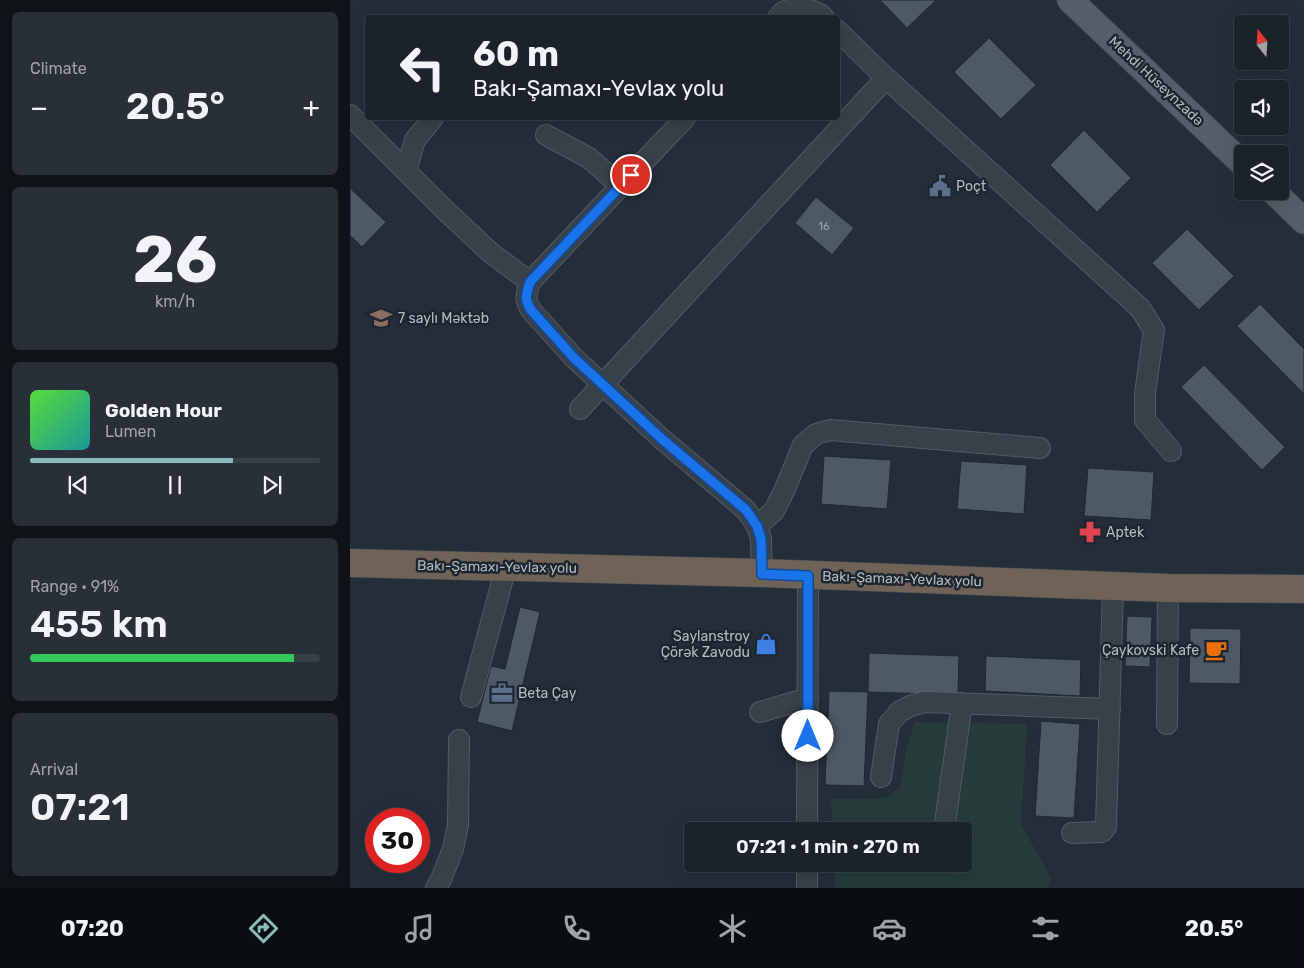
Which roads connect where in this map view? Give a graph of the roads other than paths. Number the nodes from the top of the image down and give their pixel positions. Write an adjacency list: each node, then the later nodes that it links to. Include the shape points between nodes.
1 (1070, 0): 10 (main road, Mehdi Hüseynzadə)
2 (780, 15): 3 (street, via 800,6)
3 (821, 15)
4 (840, 33): 5 (street)
5 (886, 78): 16 (street); 19 (street, via 1140,308 1154,330 1144,393 1145,420)
6 (350, 115): 11 (street)
7 (431, 120): 11 (street, via 415,140)
8 (683, 120): 12 (street)
9 (546, 135): 12 (street, via 589,158)
10 (1234, 155)
11 (406, 171): 15 (street, via 492,253)
12 (621, 186): 15 (street)
13 (1282, 200): 14 (main road)
14 (1304, 221)
15 (530, 282): 16 (street, via 526,302 531,310 574,358)
16 (603, 384): 17 (street); 20 (street, via 746,510)
17 (580, 409)
18 (1040, 448): 20 (street, via 830,430 816,434 803,445 774,511)
19 (1171, 451)
20 (757, 526): 23 (street, via 761,539)
21 (350, 563): 22 (highway, Bakı-Şamaxı-Yevlax yolu)
22 (506, 567): 23 (highway, Bakı-Şamaxı-Yevlax yolu); 28 (street)
23 (762, 574): 24 (highway, Bakı-Şamaxı-Yevlax yolu)
24 (808, 576): 25 (highway, Bakı-Şamaxı-Yevlax yolu); 29 (street)
25 (1113, 586): 26 (highway, Bakı-Şamaxı-Yevlax yolu); 31 (street)
26 (1168, 588): 27 (highway, Bakı-Şamaxı-Yevlax yolu); 33 (street)
27 (1304, 589)
28 (472, 697)
29 (808, 698): 32 (street); 36 (street)
30 (962, 703): 31 (street); 35 (street, via 924,702 899,712 890,724); 37 (street)
31 (1110, 709): 38 (street, via 1106,827 1102,832)
32 (760, 712)
33 (1167, 724)
34 (459, 740): 40 (street, via 458,825 453,850)
35 (881, 777)
36 (807, 822)
37 (944, 822)
38 (1072, 833)
39 (807, 872): 41 (street)
40 (436, 888)
41 (807, 888)

